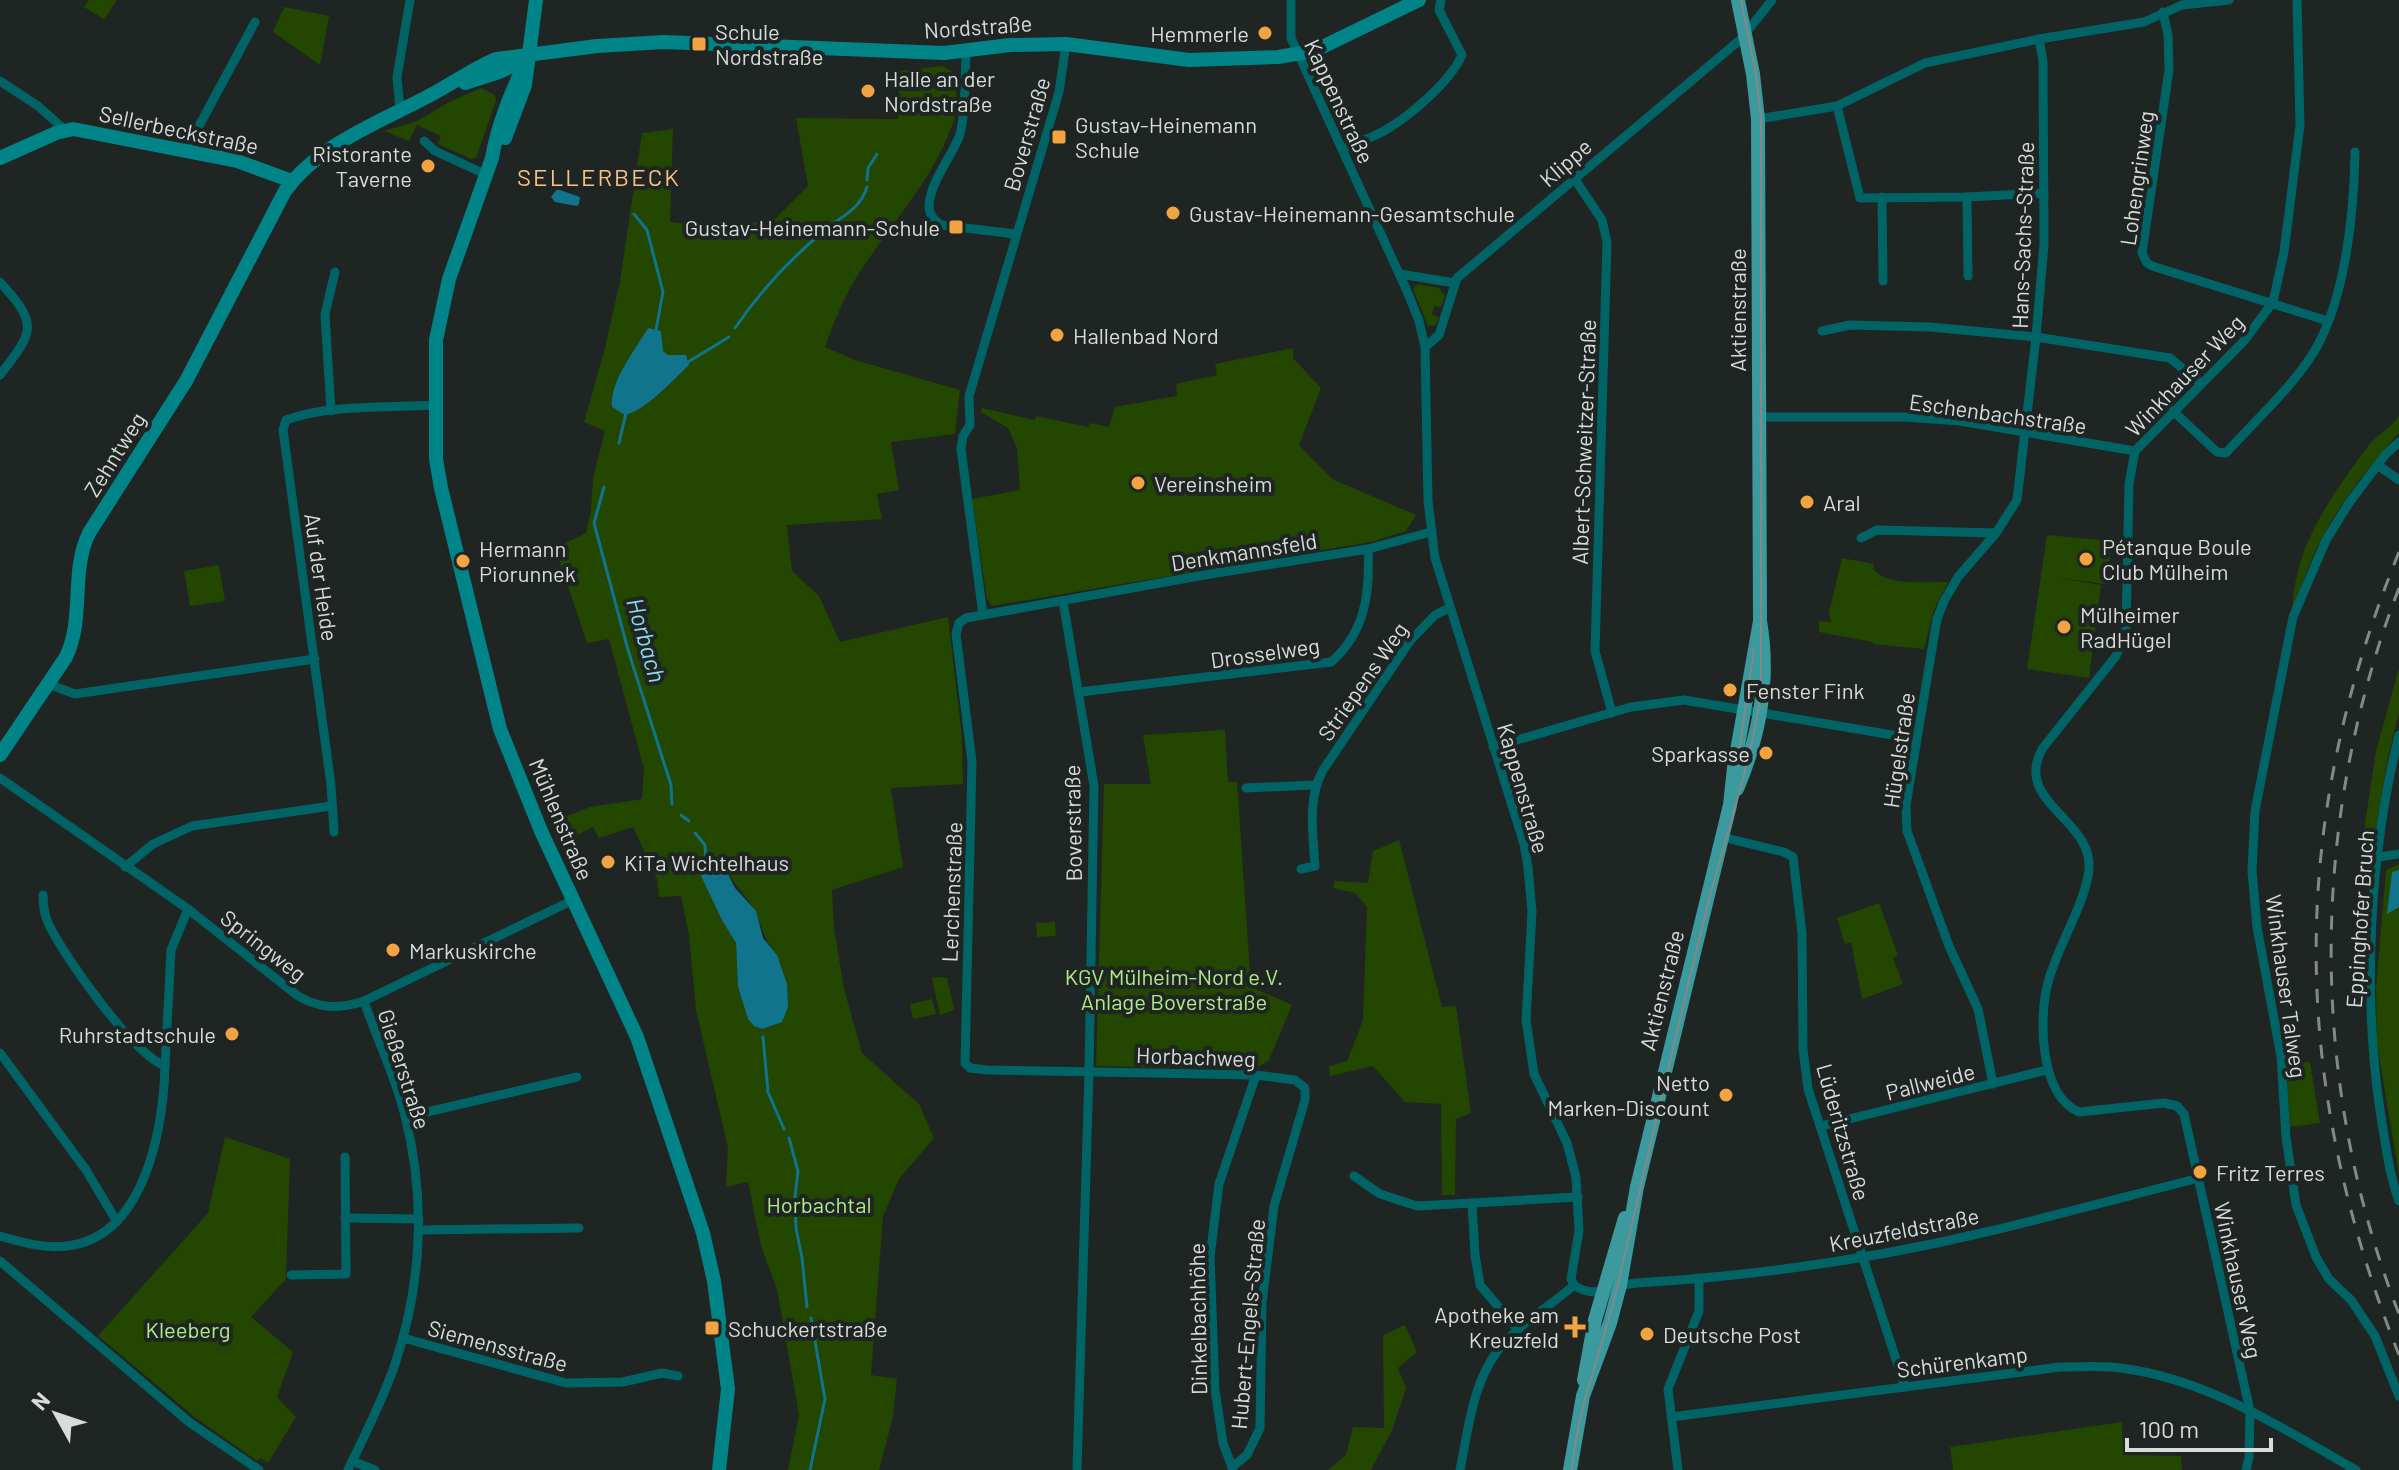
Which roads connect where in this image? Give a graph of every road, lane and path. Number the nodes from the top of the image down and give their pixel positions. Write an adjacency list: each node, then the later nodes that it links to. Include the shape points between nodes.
1 (410, 0): 23 (street, via 397,77)
2 (536, 0): 17 (street, Mühlenstraße)
3 (1291, 0): 16 (street, Kappenstraße, via 1291,38)
4 (1418, 0): 9 (street); 16 (street, Nordstraße)
5 (1738, 0): 12 (main road, Aktienstraße)
6 (1772, 0): 12 (street, Klippe)
7 (2229, 0): 10 (street)
8 (2297, 0): 45 (street, Winkhauser Weg, via 2300,125)
9 (1440, 5): 27 (street, via 1462,55 1456,67 1384,131)
10 (2163, 12): 13 (street, via 2144,22); 45 (street, Lohengrinweg, via 2169,70 2142,253 2152,266)
11 (255, 22): 28 (street)
12 (1744, 36): 24 (main road, Aktienstraße); 33 (street, Klippe)
13 (2039, 39): 22 (street, via 1925,63); 35 (street, Hans-Sachs-Straße)
14 (1066, 44): 15 (street, Nordstraße); 16 (street, Nordstraße, via 1189,60); 38 (street, Boverstraße, via 1059,92)
15 (966, 51): 17 (street, Nordstraße, via 896,53 664,42); 38 (street, via 960,136 929,210 941,225)
16 (1300, 55): 27 (street, Kappenstraße)
17 (528, 56): 18 (street); 20 (street, via 496,59); 21 (street, Mühlenstraße); 31 (street, Mühlenstraße, via 521,99)
18 (484, 77): 20 (street); 21 (street, via 500,86)
19 (0, 81): 25 (street, Sellerbeckstraße)
20 (434, 94): 23 (street)
21 (509, 100): 31 (street, Mühlenstraße)
22 (1837, 106): 24 (street); 36 (street, via 1860,198)
23 (400, 110): 34 (street, via 328,148)
24 (1758, 119): 55 (main road, Aktienstraße)
25 (65, 130): 28 (street, Sellerbeckstraße); 30 (street)
26 (424, 141): 32 (street)
27 (1343, 149): 40 (street, Kappenstraße)
28 (185, 152): 34 (street, Sellerbeckstraße, via 237,161)
29 (2355, 152): 46 (street, via 2349,244)
30 (0, 158)
31 (492, 158): 32 (street, Mühlenstraße)
32 (487, 175): 52 (street, Mühlenstraße, via 444,298 436,340)
33 (1574, 178): 44 (street, Klippe); 73 (street, Albert-Schweitzer-Straße, via 1598,212 1607,242 1595,651)
34 (292, 181): 70 (street, Zehntweg, via 186,381 89,533 80,557 73,642)
35 (2044, 193): 37 (street); 48 (street, Hans-Sachs-Straße)
36 (1882, 197): 37 (street); 42 (street)
37 (1967, 197): 41 (street)
38 (1015, 234): 67 (street, Boverstraße, via 969,396 970,425 961,449)
39 (335, 272): 53 (street, via 325,314)
40 (1400, 274): 44 (street); 49 (street, Kappenstraße)
41 (1968, 276)
42 (1883, 281)
43 (0, 282): 50 (street, via 24,311 28,330)
44 (1455, 283): 49 (street, via 1439,335)
45 (2273, 302): 46 (street, Lohengrinweg); 51 (street, Winkhauser Weg)
46 (2328, 321): 54 (street, via 2309,360 2226,453 2217,452)
47 (1822, 331): 48 (street, via 1930,327)
48 (2036, 337): 51 (street, via 2170,358); 56 (street, Hans-Sachs-Straße)
49 (1425, 347): 61 (street, Kappenstraße)
50 (0, 375)
51 (2201, 384): 54 (street, Winkhauser Weg)
52 (435, 405): 53 (street, Auf der Heide); 91 (street, Mühlenstraße, via 441,488 500,729)
53 (331, 411): 69 (street, Auf der Heide, via 286,420 283,430)
54 (2173, 411): 58 (street, Winkhauser Weg)
55 (1759, 417): 56 (street, Eschenbachstraße, via 1904,417); 68 (main road, Aktienstraße)
56 (2026, 432): 58 (street, Eschenbachstraße); 62 (street, Hügelstraße, via 2017,500)
57 (2399, 442): 59 (street, Winkhauser Talweg)
58 (2135, 451): 96 (street, Winkhauser Weg, via 2129,484 2124,639 2034,767 2039,790 2077,833 2090,859 2086,885 2048,979 2043,1013)
59 (2379, 466): 60 (street); 125 (street, Winkhauser Talweg, via 2326,540 2293,617 2255,811 2252,871 2281,1056 2296,1205 2329,1279 2375,1336)
60 (2396, 477)
61 (1431, 532): 64 (street, Denkmannsfeld); 66 (street, Kappenstraße)
62 (1996, 533): 63 (street, via 1877,530); 76 (street, Hügelstraße, via 1958,577 1937,619)
63 (1861, 538)
64 (1368, 549): 65 (street, Denkmannsfeld); 71 (street, Drosselweg, via 1370,582 1364,614 1328,663)
65 (1063, 601): 67 (street); 71 (street, Boverstraße)
66 (1449, 608): 77 (street, Kappenstraße); 80 (street, Striepens Weg, via 1410,641)
67 (983, 615): 97 (street, Lerchenstraße, via 966,618 956,634 972,762 964,1058 970,1068 987,1070)
68 (1760, 621): 72 (main road, Aktienstraße); 74 (main road, Aktienstraße, via 1766,653)
69 (315, 659): 70 (street, Auf der Heide, via 75,694); 83 (street)
70 (48, 684): 78 (street, Zehntweg)
71 (1080, 692): 97 (street, Boverstraße, via 1094,786)
72 (1744, 711): 73 (street, via 1684,700); 74 (street); 82 (main road, Aktienstraße)
73 (1612, 713): 77 (street)
74 (1760, 715): 76 (street); 82 (main road, Aktienstraße)
75 (2399, 735): 87 (street, Eppinghofer Bruch)
76 (1916, 739): 101 (street, Hügelstraße, via 1907,831 1978,1009)
77 (1493, 747): 107 (street, Kappenstraße, via 1530,879 1525,1012 1534,1074 1567,1143)
78 (0, 755)
79 (0, 778): 88 (street, Springweg)
80 (1314, 785): 81 (street); 89 (street, Striepens Weg, via 1315,866)
81 (1246, 788)
82 (1730, 805): 85 (main road, Aktienstraße)
83 (331, 806): 84 (street); 88 (street, via 192,826 153,844)
84 (334, 832)
85 (1722, 837): 103 (street, Lüderitzstraße, via 1791,855 1802,933 1805,1069); 120 (main road, Aktienstraße)
86 (2399, 854): 87 (street)
87 (2379, 857): 108 (street, Eppinghofer Bruch, via 2369,969 2371,1026 2387,1158)
88 (125, 867): 92 (street, Springweg)
89 (1301, 869)
90 (43, 895): 95 (street, via 48,923 82,975 127,1035 153,1062)
91 (573, 900): 93 (street, Springweg); 132 (street, Mühlenstraße, via 637,1037 708,1252 728,1389)
92 (188, 909): 93 (street, Springweg, via 307,1001 336,1007); 95 (street, via 171,950)
93 (364, 1001): 102 (street, Gießerstraße)
94 (0, 1053): 111 (street, via 86,1170)
95 (165, 1066): 111 (street, via 162,1114 151,1156 135,1197)
96 (2047, 1070): 101 (street, Pallweide); 106 (street, Winkhauser Weg, via 2067,1107 2079,1112 2177,1106 2187,1120)
97 (1089, 1072): 98 (street, Horbachweg); 133 (street, Boverstraße)
98 (1256, 1075): 100 (street, Horbachweg); 129 (street, Dinkelbachhöhe, via 1219,1184 1210,1257 1215,1390)
99 (577, 1077): 102 (street)
100 (1301, 1084): 129 (street, Hubert-Engels-Straße, via 1306,1096 1274,1206 1263,1291 1260,1428 1252,1448)
101 (1993, 1084): 103 (street, Pallweide)
102 (406, 1117): 112 (street, Gießerstraße)
103 (1821, 1126): 115 (street, Lüderitzstraße)
104 (345, 1157): 110 (street)
105 (1354, 1176): 109 (street, via 1403,1203)
106 (2199, 1178): 115 (street, Kreuzfeldstraße, via 1984,1233); 126 (street, Winkhauser Weg)
107 (1578, 1197): 109 (street); 119 (street, Kappenstraße)
108 (2399, 1201)
109 (1472, 1203): 121 (street, via 1480,1285)
110 (345, 1218): 112 (street); 117 (street, via 346,1274)
111 (117, 1222): 114 (street, via 99,1235 66,1246)
112 (419, 1224): 113 (street); 122 (street, Gießerstraße)
113 (579, 1228)
114 (0, 1236)
115 (1863, 1257): 118 (street, Kreuzfeldstraße); 124 (street, Lüderitzstraße)
116 (0, 1261): 130 (street, via 189,1422)
117 (291, 1275)
118 (1699, 1278): 120 (street, Kreuzfeldstraße); 127 (street, via 1699,1311 1668,1389)
119 (1574, 1285): 120 (street, Kreuzfeldstraße, via 1590,1292); 121 (street)
120 (1612, 1288): 135 (main road, Aktienstraße, via 1585,1366)
121 (1518, 1330): 134 (street, via 1484,1374)
122 (403, 1338): 123 (street, Siemensstraße, via 566,1383); 128 (street, Gießerstraße)
123 (678, 1376)
124 (1905, 1387): 126 (street, Schürenkamp, via 2060,1367 2117,1367 2191,1384); 127 (street, Schürenkamp)
125 (2399, 1396)
126 (2250, 1411): 137 (street, Winkhauser Weg); 138 (street)
127 (1671, 1417): 136 (street)
128 (350, 1466): 131 (street)
129 (1232, 1468)
130 (259, 1470)
131 (375, 1470)
132 (719, 1470)
133 (1077, 1470)
134 (1460, 1470)
135 (1570, 1470)
136 (1678, 1470)
137 (2246, 1470)
138 (2356, 1470)

